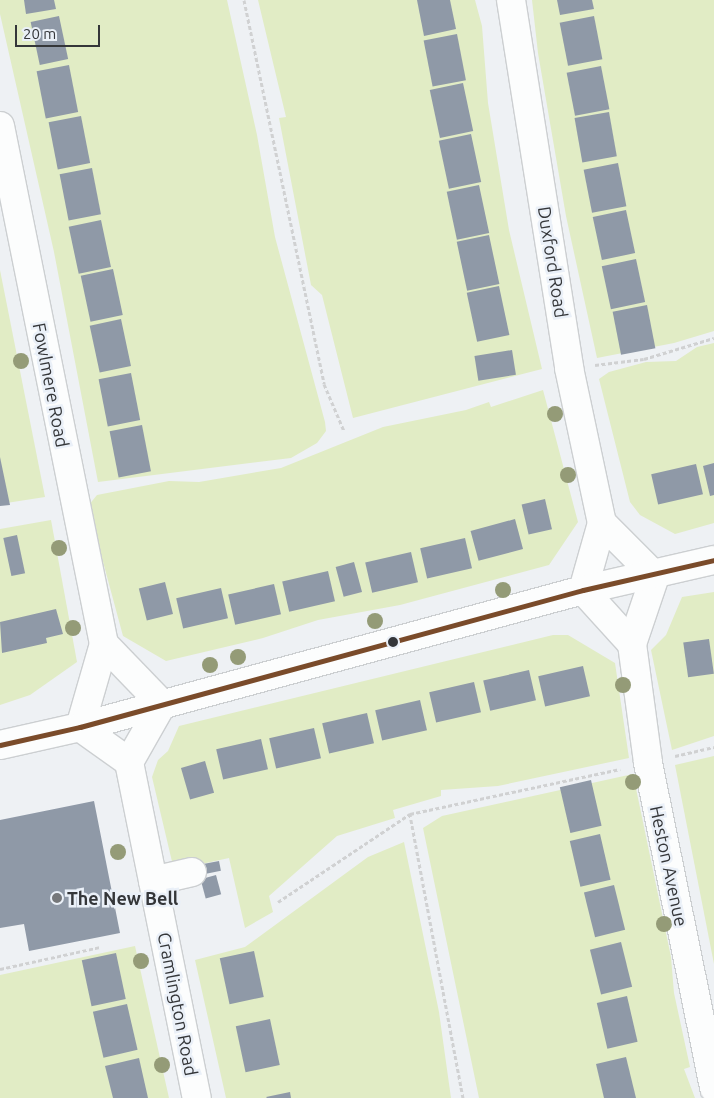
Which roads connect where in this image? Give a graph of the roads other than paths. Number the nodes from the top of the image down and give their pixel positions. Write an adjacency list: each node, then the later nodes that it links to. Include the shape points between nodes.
1 (511, 0): 3 (street, Duxford Road, via 569,368)
2 (0, 126): 7 (street, Fowlmere Road)
3 (602, 523): 5 (street); 6 (street, Duxford Road)
4 (714, 560): 5 (street)
5 (655, 576): 6 (street); 8 (street, Heston Avenue)
6 (583, 590): 8 (street); 9 (street)
7 (104, 644): 9 (street); 10 (street, Fowlmere Road)
8 (632, 644): 15 (street, Heston Avenue, via 648,763)
9 (162, 704): 10 (street); 12 (street)
10 (80, 727): 11 (street); 12 (street)
11 (0, 745)
12 (129, 762): 14 (street, Cramlington Road)
13 (192, 872): 14 (street)
14 (153, 881): 16 (street, Cramlington Road)
15 (714, 1088)
16 (197, 1098)

